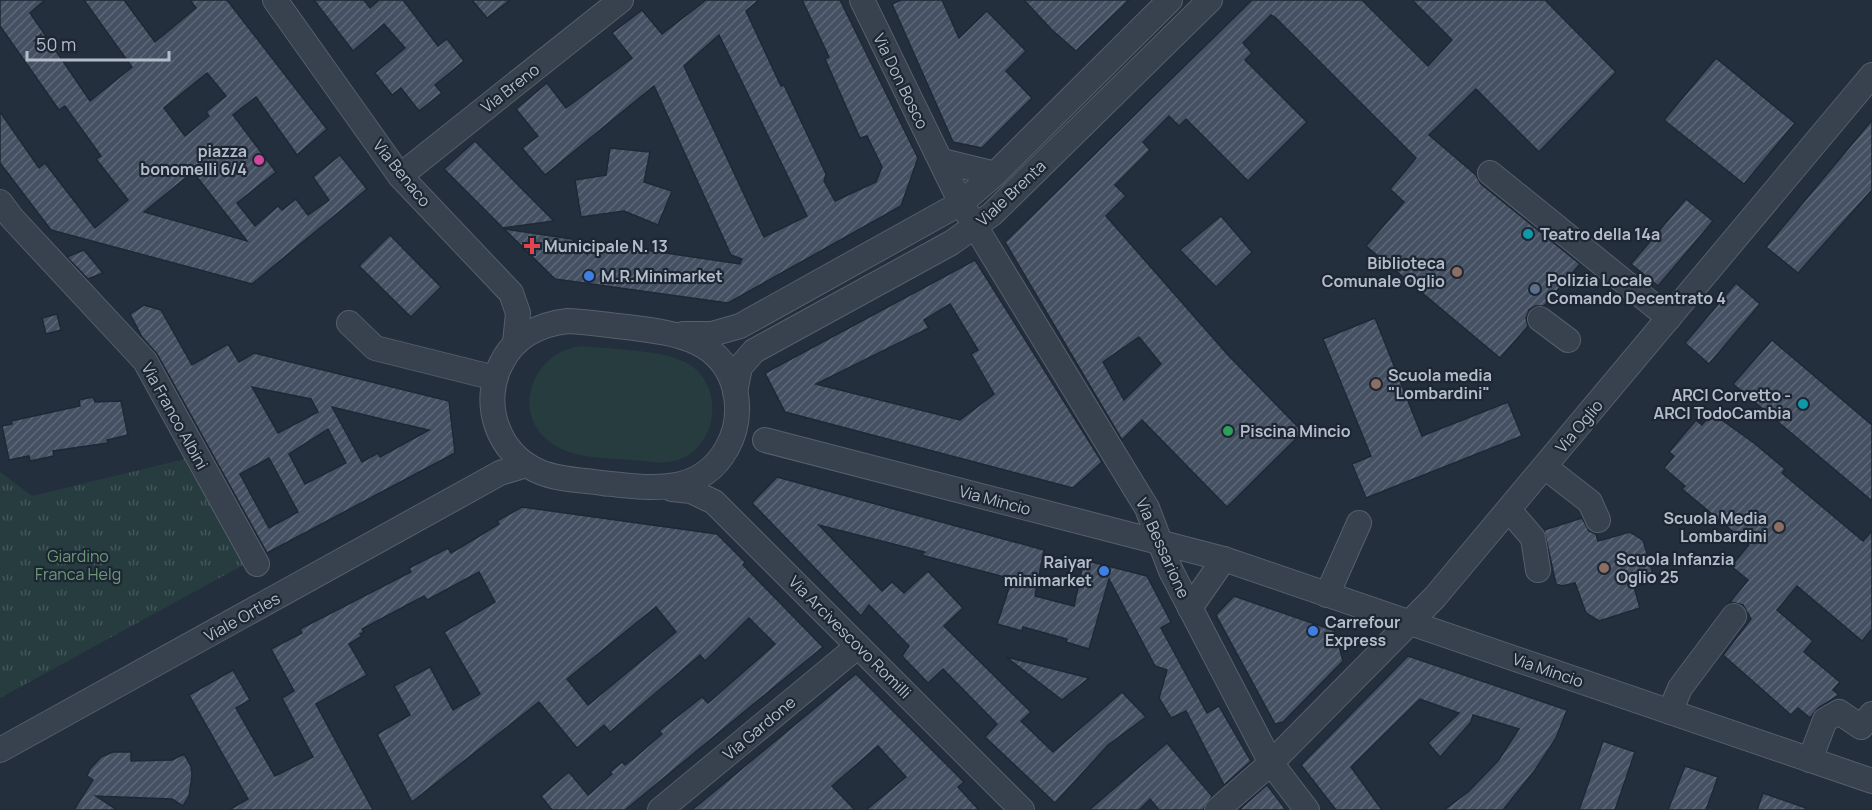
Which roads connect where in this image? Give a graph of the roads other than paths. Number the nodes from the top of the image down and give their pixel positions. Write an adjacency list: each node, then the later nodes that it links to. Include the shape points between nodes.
1 (275, 0): 10 (street, Via Benaco)
2 (621, 0): 10 (street, Via Breno)
3 (862, 0): 7 (street, Via Don Bosco)
4 (1170, 0): 9 (street, Viale Brenta)
5 (1210, 0): 13 (street, Viale Brenta)
6 (1872, 75): 14 (street, Via Oglio)
7 (942, 161): 9 (street); 11 (street, Via Don Bosco)
8 (1490, 173): 14 (street)
9 (995, 174): 11 (street, Viale Brenta)
10 (400, 176): 19 (street, Via Benaco, via 511,292 518,313)
11 (961, 203): 13 (street, Via Don Bosco); 17 (street, Viale Brenta, via 740,326 712,333)
12 (6, 210): 34 (street, Via Franco Albini, via 145,361)
13 (974, 228): 21 (street, Viale Brenta, via 754,351 740,367); 32 (street, Via Bessarione, via 1147,508)
14 (1669, 318): 26 (street, Via Oglio)
15 (1540, 319): 18 (street)
16 (349, 323): 20 (street, via 375,348)
17 (677, 334): 19 (street, via 568,321 537,328); 21 (street, via 695,340 714,354)
18 (1568, 340)
19 (515, 343): 20 (street)
20 (495, 378): 22 (street, via 492,406)
21 (735, 392): 23 (street, via 755,432); 24 (street, via 736,423)
22 (501, 437): 25 (street); 27 (street, Viale Ortles, via 498,463)
23 (765, 440): 24 (street, Via Mincio); 32 (street, Via Mincio)
24 (726, 451): 28 (street, via 702,476 684,485)
25 (526, 465): 27 (street, Viale Ortles); 28 (street, via 563,478)
26 (1545, 467): 29 (street, Via Oglio); 30 (street, via 1590,502)
27 (483, 483): 43 (street, Viale Ortles)
28 (665, 488): 40 (street, Via Arcivescovo Romilli, via 691,491 714,502)
29 (1509, 510): 35 (street, via 1533,538); 39 (street, Via Oglio)
30 (1598, 520)
31 (1359, 523): 36 (street)
32 (1160, 543): 33 (street, Via Mincio); 37 (street, Via Bessarione)
33 (1224, 559): 36 (street, Via Mincio); 37 (street)
34 (257, 564)
35 (1538, 570)
36 (1327, 595): 39 (street, Via Mincio)
37 (1190, 608): 45 (street, Via Bessarione)
38 (1734, 616): 41 (street, via 1680,688)
39 (1410, 623): 41 (street, Via Mincio); 45 (street, Via Oglio)
40 (858, 646): 47 (street, Via Gardone); 48 (street, Via Arcivescovo Romilli)
41 (1670, 712): 44 (street, Via Mincio)
42 (1872, 714): 44 (street, via 1861,727 1839,712 1826,720)
43 (0, 750)
44 (1810, 760): 46 (street, Via Mincio)
45 (1271, 763): 49 (street, Via Oglio); 50 (street, Via Bessarione)
46 (1872, 781)
47 (660, 810)
48 (1022, 810)
49 (1217, 810)
50 (1307, 810)

